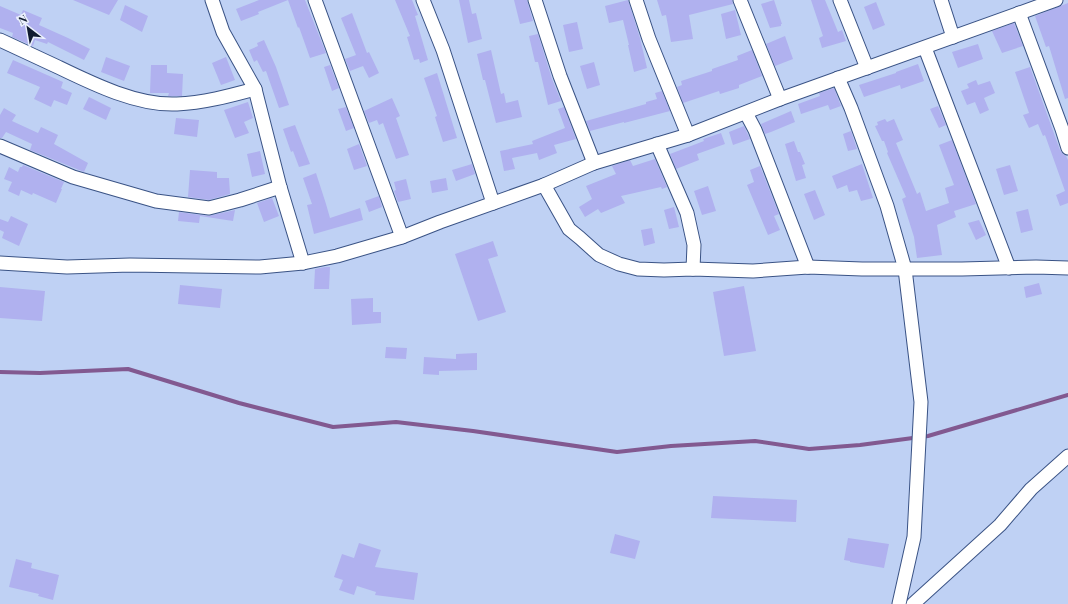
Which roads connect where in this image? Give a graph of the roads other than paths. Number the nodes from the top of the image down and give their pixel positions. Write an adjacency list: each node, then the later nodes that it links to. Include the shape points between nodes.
1 (212, 0): 16 (street, via 224,32)
2 (315, 0): 27 (street)
3 (423, 0): 26 (street, via 443,50)
4 (535, 0): 23 (street, via 560,76)
5 (636, 0): 19 (street)
6 (740, 0): 17 (street)
7 (840, 0): 14 (street)
8 (941, 0): 11 (street)
9 (1052, 1): 10 (street)
10 (1019, 12): 11 (street); 22 (street)
11 (954, 37): 13 (street)
12 (0, 40): 16 (street, via 103,88 160,104 197,102)
13 (925, 48): 14 (street); 32 (street)
14 (867, 68): 15 (street)
15 (838, 78): 17 (street); 34 (street, via 887,206)
16 (255, 89): 25 (street)
17 (780, 99): 18 (street)
18 (746, 113): 19 (street); 30 (street)
19 (688, 135): 20 (street)
20 (657, 144): 23 (street); 31 (street, via 687,213 694,245)
21 (0, 146): 25 (street, via 73,177 156,201 209,208)
22 (1068, 148)
23 (594, 163): 24 (street)
24 (544, 185): 26 (street); 31 (street, via 569,229 599,255 638,269)
25 (280, 187): 29 (street)
26 (493, 203): 27 (street)
27 (402, 237): 29 (street, via 338,256)
28 (0, 263): 29 (street, via 67,267 260,267)
29 (303, 263)
30 (808, 267): 31 (street, via 753,271); 34 (street)
31 (693, 268)
32 (1009, 268): 33 (street); 34 (street)
33 (1068, 268)
34 (906, 269): 36 (street, via 921,402 914,537)
35 (1068, 456): 37 (street, via 1031,489 1000,525)
36 (899, 604)
37 (913, 604)

